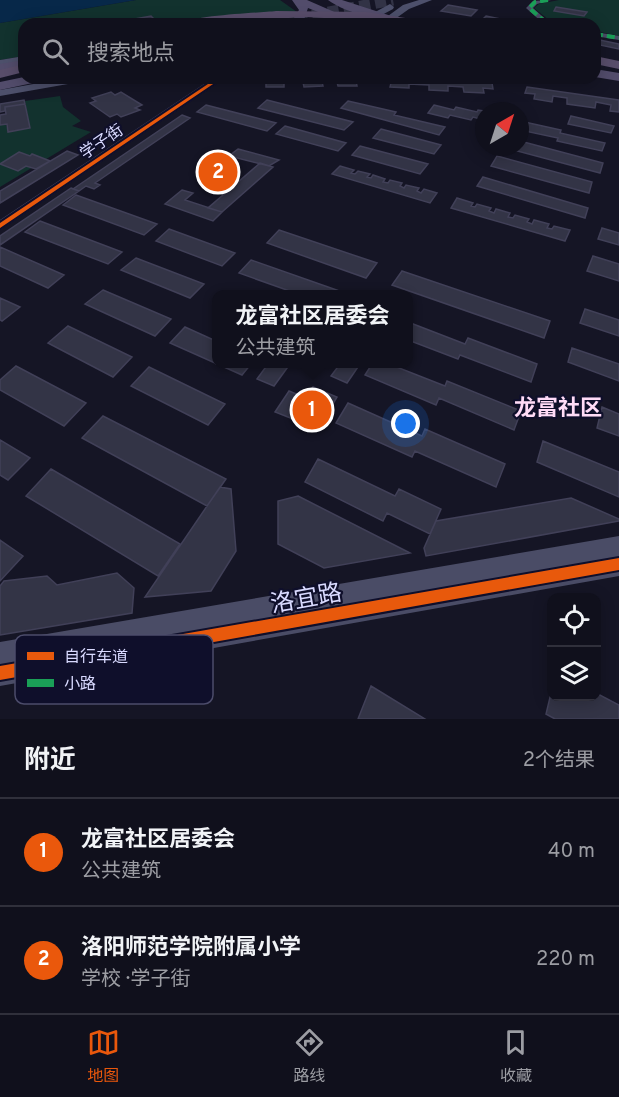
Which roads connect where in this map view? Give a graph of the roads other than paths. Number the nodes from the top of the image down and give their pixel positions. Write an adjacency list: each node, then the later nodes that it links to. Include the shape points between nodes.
1 (298, 0): 9 (main road, via 304,10); 10 (main road)
2 (310, 0): 12 (highway)
3 (321, 0): 11 (highway)
4 (333, 0): 13 (main road)
5 (428, 0): 7 (main road)
6 (548, 0): 18 (street, via 535,2 529,8)
7 (402, 4): 15 (main road); 16 (main road); 17 (main road)
8 (224, 18): 14 (highway, via 312,13)
9 (301, 18)
10 (341, 18)
11 (372, 18)
12 (373, 18)
13 (377, 18)
14 (384, 18)
15 (387, 18)
16 (387, 18)
17 (418, 18)
18 (541, 18)
19 (601, 35): 20 (street)
20 (619, 38)
21 (18, 59): 22 (main road)
22 (0, 63)
23 (601, 64): 28 (highway)
24 (18, 66): 25 (main road)
25 (0, 68)
26 (18, 68): 29 (highway)
27 (601, 72): 28 (highway)
28 (618, 72)
29 (0, 74)
30 (18, 78): 31 (highway)
31 (0, 80)
32 (18, 82): 35 (main road)
33 (51, 84): 36 (main road)
34 (210, 84): 37 (street, 学子街)
35 (0, 86)
36 (0, 93)
37 (0, 224)
38 (619, 548): 40 (street, 洛宜路)
39 (619, 564): 41 (street, 洛宜路)
40 (116, 635)
41 (213, 635)
42 (15, 652): 43 (street, 洛宜路)
43 (0, 655)
44 (15, 670): 45 (street, 洛宜路)
45 (0, 673)

